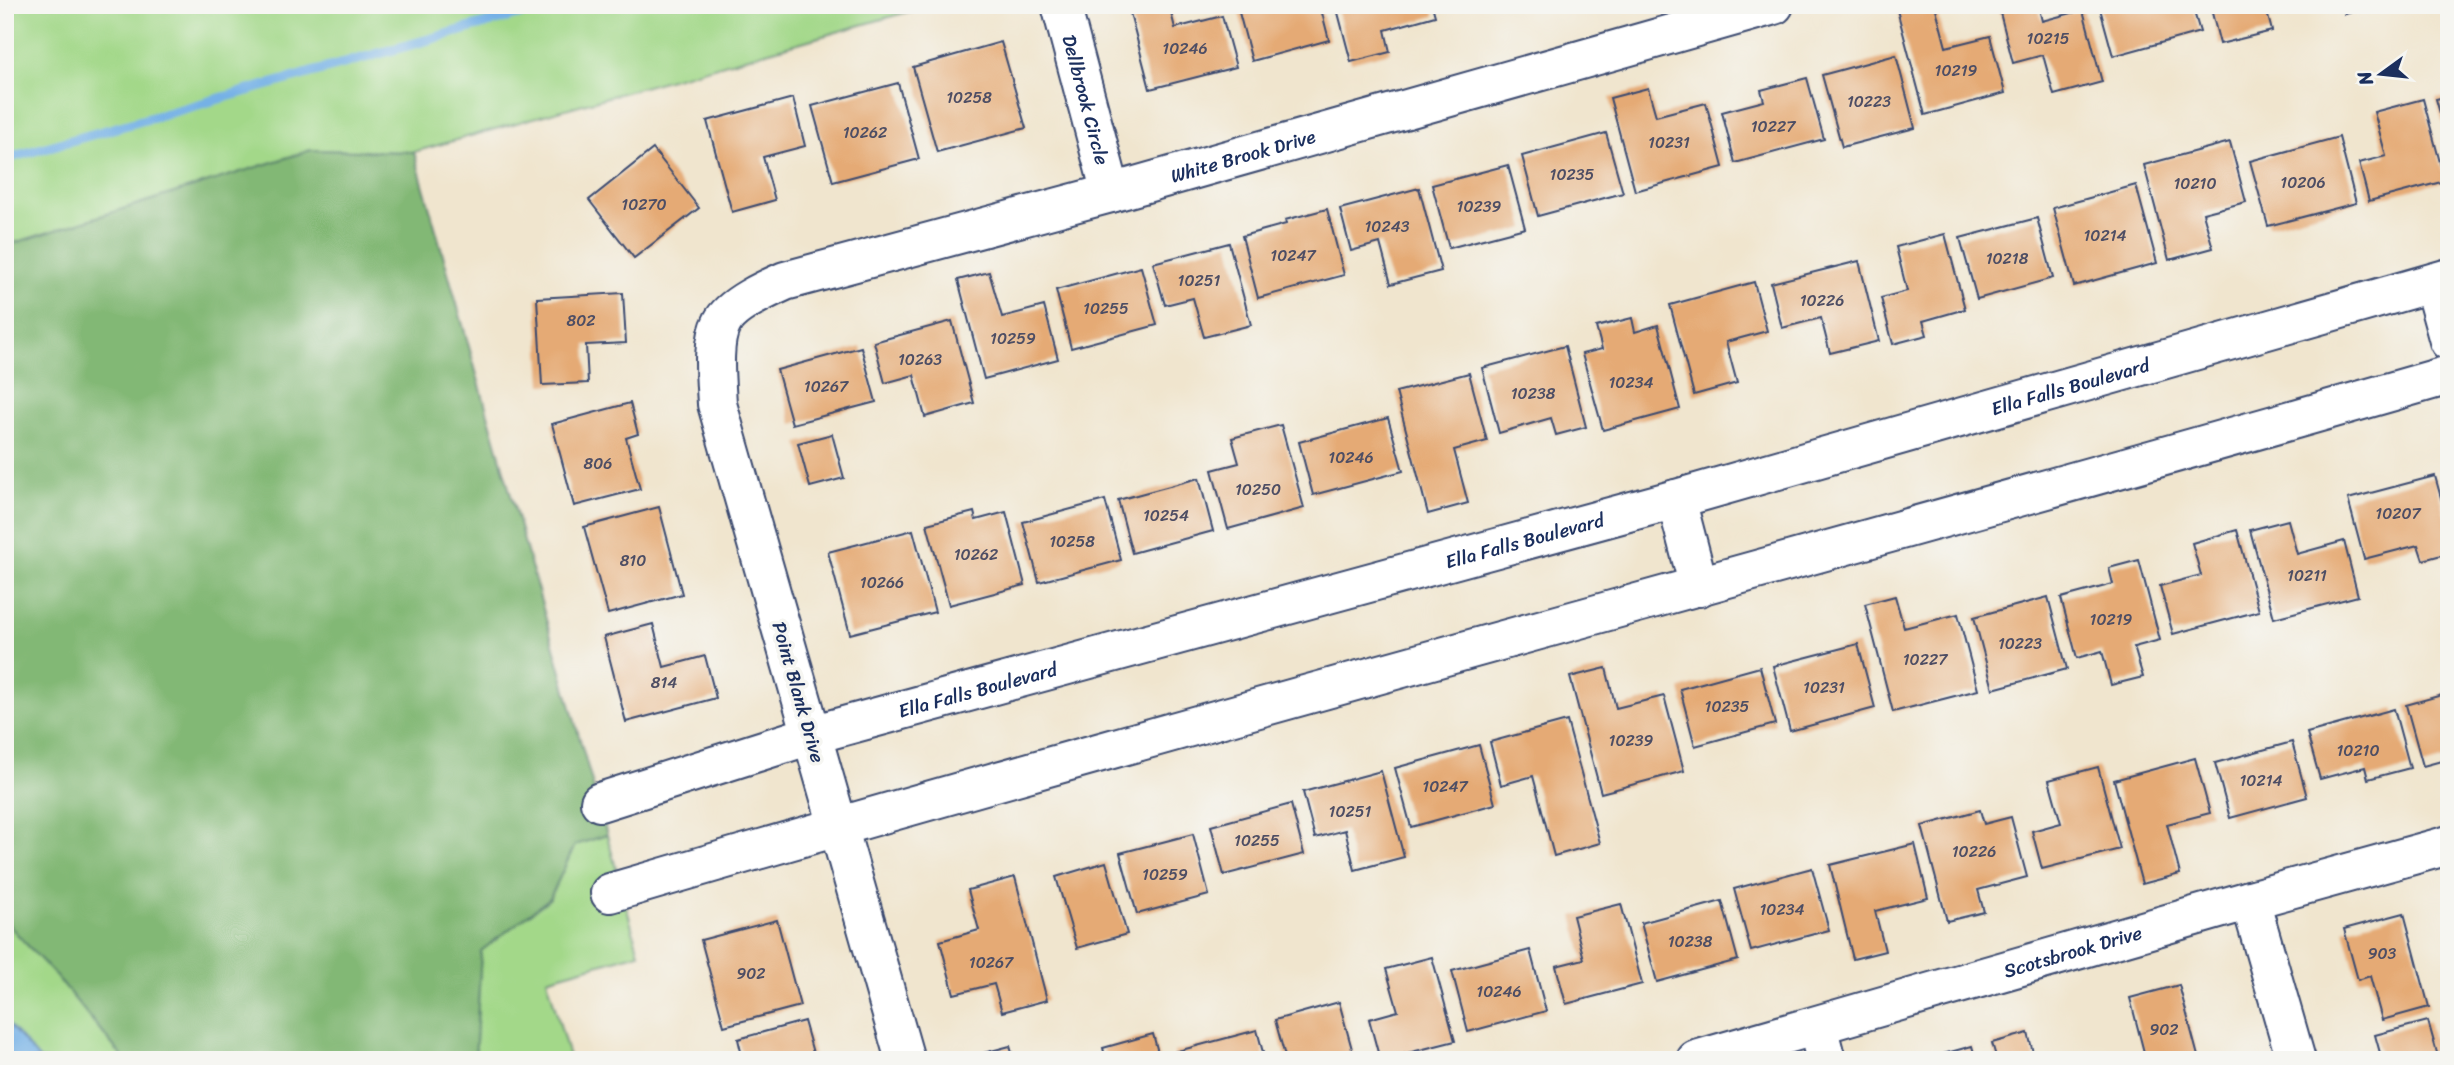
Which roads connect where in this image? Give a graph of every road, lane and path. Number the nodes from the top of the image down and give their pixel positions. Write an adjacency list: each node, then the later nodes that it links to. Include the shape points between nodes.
1 (1061, 5): 3 (street, Dellbrook Circle)
2 (1774, 5): 3 (street, White Brook Drive)
3 (1111, 192): 5 (street, White Brook Drive, via 785,281 749,298)
4 (2441, 280): 6 (street); 8 (street, Ella Falls Boulevard)
5 (722, 323): 10 (street, Point Blank Drive, via 714,357 717,404)
6 (2449, 341)
7 (2449, 375): 9 (street)
8 (1676, 499): 9 (street); 10 (street, Ella Falls Boulevard)
9 (1699, 587): 12 (street)
10 (811, 735): 11 (street, Ella Falls Boulevard); 12 (street, Point Blank Drive)
11 (600, 802)
12 (837, 826): 14 (street); 17 (street, Point Blank Drive)
13 (2449, 845): 15 (street, Scotsbrook Drive)
14 (610, 893)
15 (2250, 900): 16 (street, Scotsbrook Drive); 19 (street)
16 (1822, 1043): 18 (street, Scotsbrook Drive)
17 (905, 1060)
18 (1696, 1060)
19 (2296, 1060)

